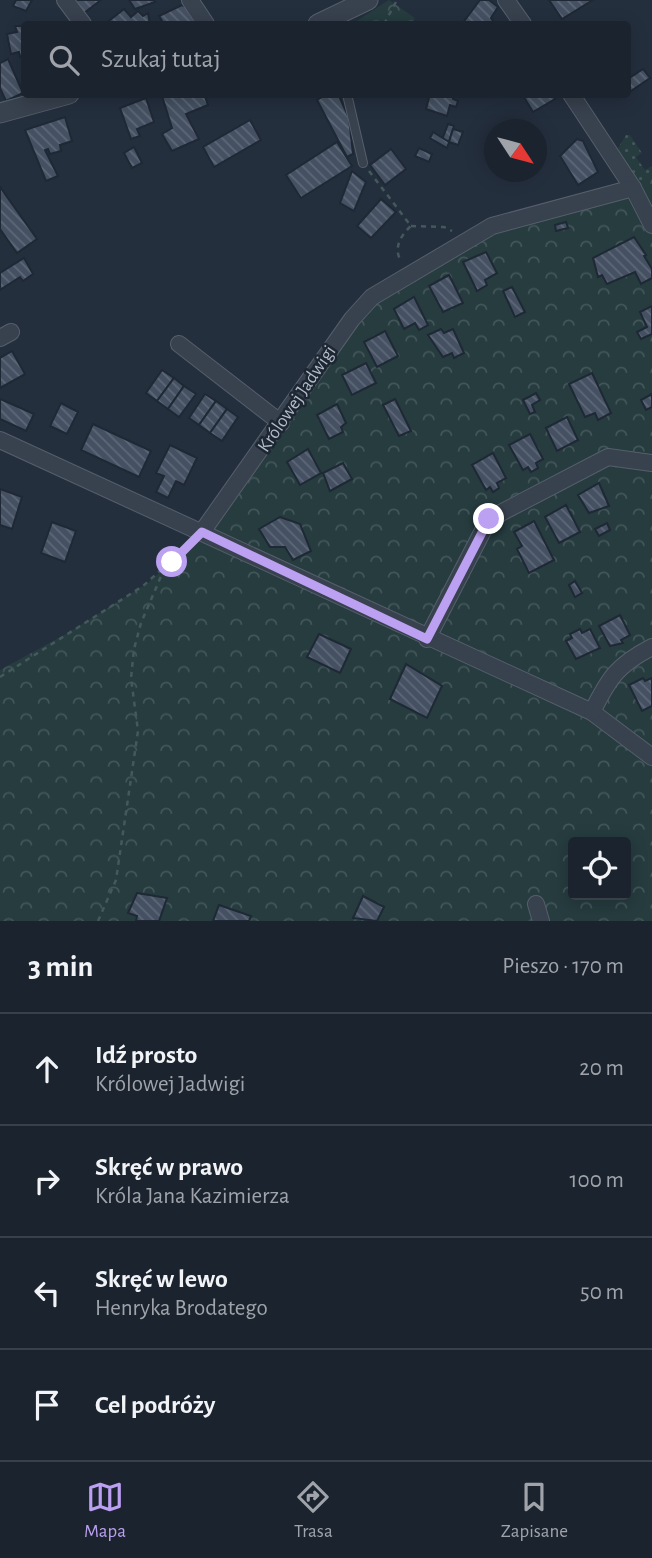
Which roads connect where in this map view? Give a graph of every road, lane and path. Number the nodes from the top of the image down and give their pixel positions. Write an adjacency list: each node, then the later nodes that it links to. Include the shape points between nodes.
1 (65, 0): 6 (street)
2 (190, 0): 7 (street)
3 (368, 0): 8 (street)
4 (397, 0): 9 (path)
5 (506, 0): 10 (street)
6 (81, 21)
7 (204, 21)
8 (324, 21)
9 (386, 21)
10 (521, 21)
11 (54, 98): 14 (street)
12 (348, 98): 15 (lane)
13 (574, 98): 16 (street)
14 (0, 113)
15 (363, 163): 19 (path)
16 (633, 188): 17 (street); 20 (street, Królowej Jadwigi, via 492,226)
17 (647, 204): 18 (street)
18 (652, 225)
19 (411, 226): 20 (path, via 444,227); 21 (path, via 403,232 397,248)
20 (468, 239): 21 (street, Królowej Jadwigi)
21 (409, 274): 23 (street, Królowej Jadwigi, via 372,297 352,318)
22 (179, 344): 23 (street)
23 (281, 423): 26 (street, Królowej Jadwigi)
24 (0, 440): 26 (street)
25 (652, 463): 28 (street, via 608,457 489,519)
26 (202, 532): 27 (path); 28 (street)
27 (165, 568): 30 (path); 34 (path, via 134,649 131,678 138,731 116,880)
28 (427, 639): 31 (street)
29 (652, 647): 31 (street, via 627,660 609,678)
30 (0, 677)
31 (592, 712): 32 (street)
32 (652, 757)
33 (536, 904): 35 (street)
34 (97, 921)
35 (541, 921)

